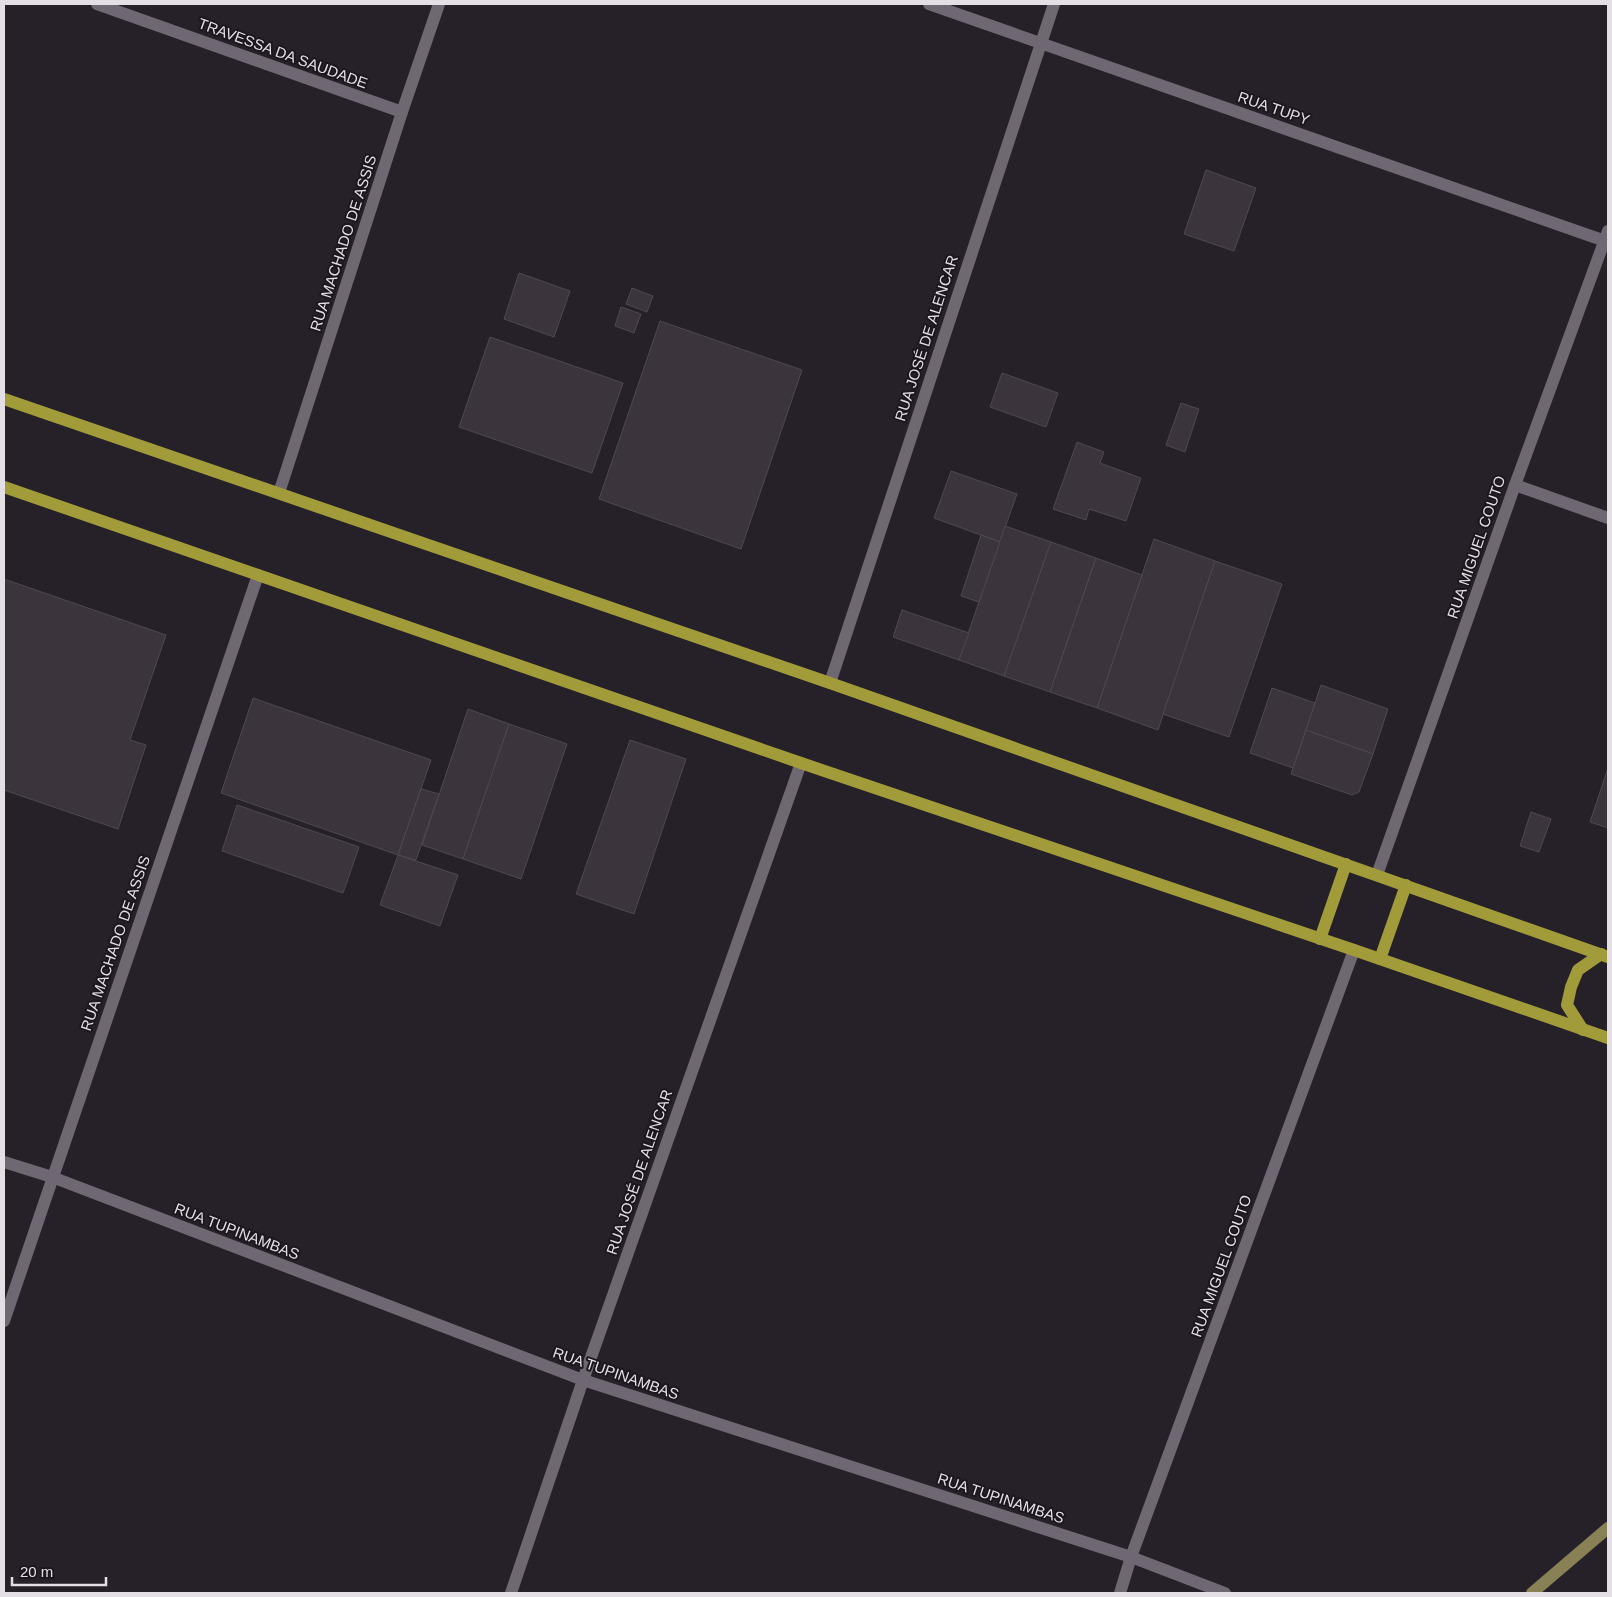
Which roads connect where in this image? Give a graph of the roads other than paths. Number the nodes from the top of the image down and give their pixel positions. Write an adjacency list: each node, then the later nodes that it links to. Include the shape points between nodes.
1 (97, 4): 6 (street, TRAVESSA DA SAUDADE)
2 (439, 4): 6 (street, RUA MACHADO DE ASSIS)
3 (929, 4): 5 (street, RUA TUPY)
4 (1054, 4): 5 (street, RUA JOSÉ DE ALENCAR)
5 (1041, 42): 7 (street, RUA TUPY); 14 (street, RUA JOSÉ DE ALENCAR)
6 (402, 112): 11 (street, RUA MACHADO DE ASSIS)
7 (1607, 238): 9 (street, RUA MIGUEL COUTO)
8 (4, 399): 11 (main road)
9 (1515, 485): 12 (street); 17 (street, RUA MIGUEL COUTO)
10 (4, 487): 13 (main road)
11 (279, 493): 14 (main road)
12 (1608, 518)
13 (258, 575): 15 (main road); 26 (street, RUA MACHADO DE ASSIS)
14 (830, 683): 16 (main road)
15 (801, 763): 19 (main road); 28 (street, RUA JOSÉ DE ALENCAR)
16 (1346, 864): 17 (main road); 19 (main road)
17 (1377, 876): 18 (main road)
18 (1406, 886): 21 (main road); 22 (main road)
19 (1320, 939): 20 (main road)
20 (1354, 950): 22 (main road); 30 (street, RUA MIGUEL COUTO)
21 (1604, 956): 23 (main road, via 1578,970 1571,987 1568,1005)
22 (1380, 959): 23 (main road)
23 (1583, 1030): 24 (main road)
24 (1608, 1038)
25 (4, 1162): 26 (street, RUA TUPINAMBAS)
26 (52, 1177): 27 (street, RUA MACHADO DE ASSIS); 28 (street, RUA TUPINAMBAS)
27 (4, 1321)
28 (583, 1380): 30 (street, RUA TUPINAMBAS); 31 (street, RUA JOSÉ DE ALENCAR)
29 (1608, 1528): 34 (street)
30 (1132, 1557): 32 (street, RUA MIGUEL COUTO); 33 (street, RUA TUPINAMBAS)
31 (510, 1593)
32 (1120, 1593)
33 (1225, 1593)
34 (1532, 1593)

